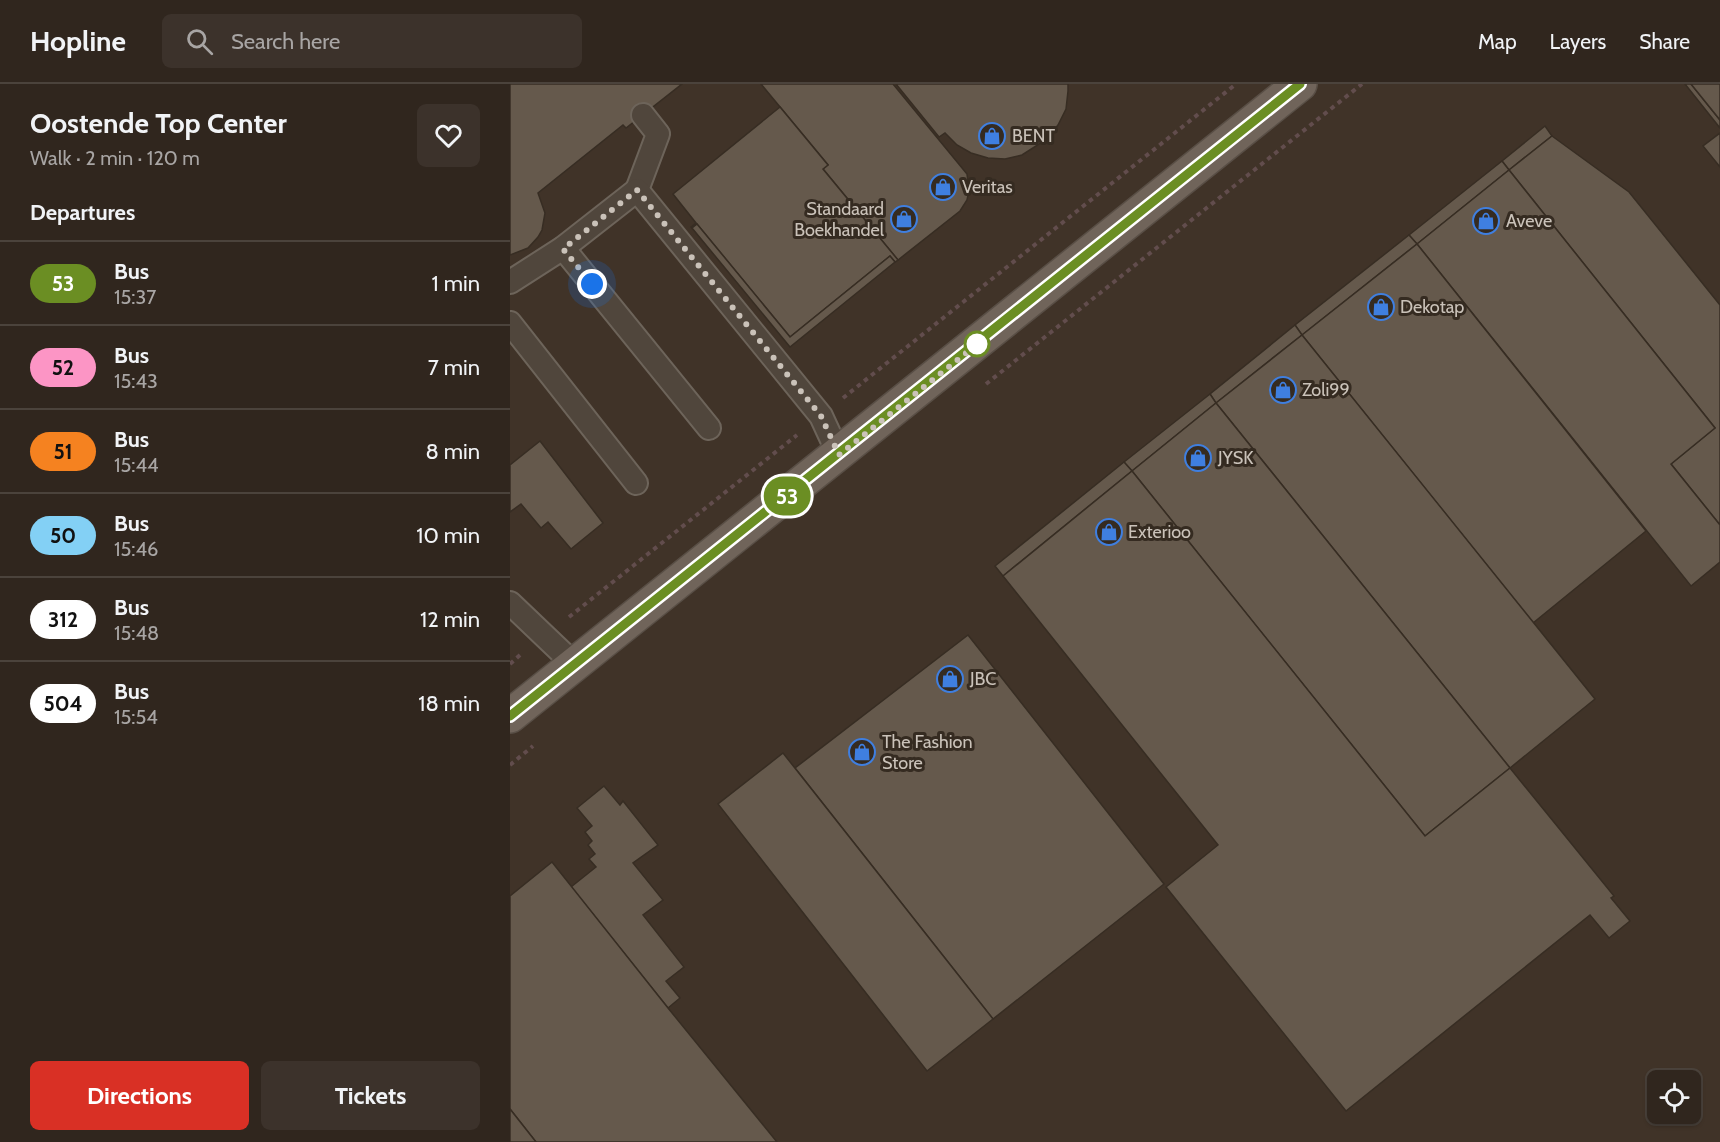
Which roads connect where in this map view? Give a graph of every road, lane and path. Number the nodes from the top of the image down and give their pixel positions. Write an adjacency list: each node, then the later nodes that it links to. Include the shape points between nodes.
1 (1236, 84): 8 (path)
2 (1300, 84): 10 (main road)
3 (643, 115): 4 (lane, via 658,134)
4 (637, 190): 5 (lane); 8 (lane)
5 (563, 249): 6 (lane); 9 (lane)
6 (510, 282)
7 (510, 323): 11 (lane)
8 (821, 416): 10 (lane); 13 (path)
9 (709, 428)
10 (839, 455): 15 (main road)
11 (636, 483)
12 (510, 603): 13 (lane)
13 (545, 636): 14 (path); 15 (lane)
14 (510, 664)
15 (575, 664): 16 (main road)
16 (510, 716)

